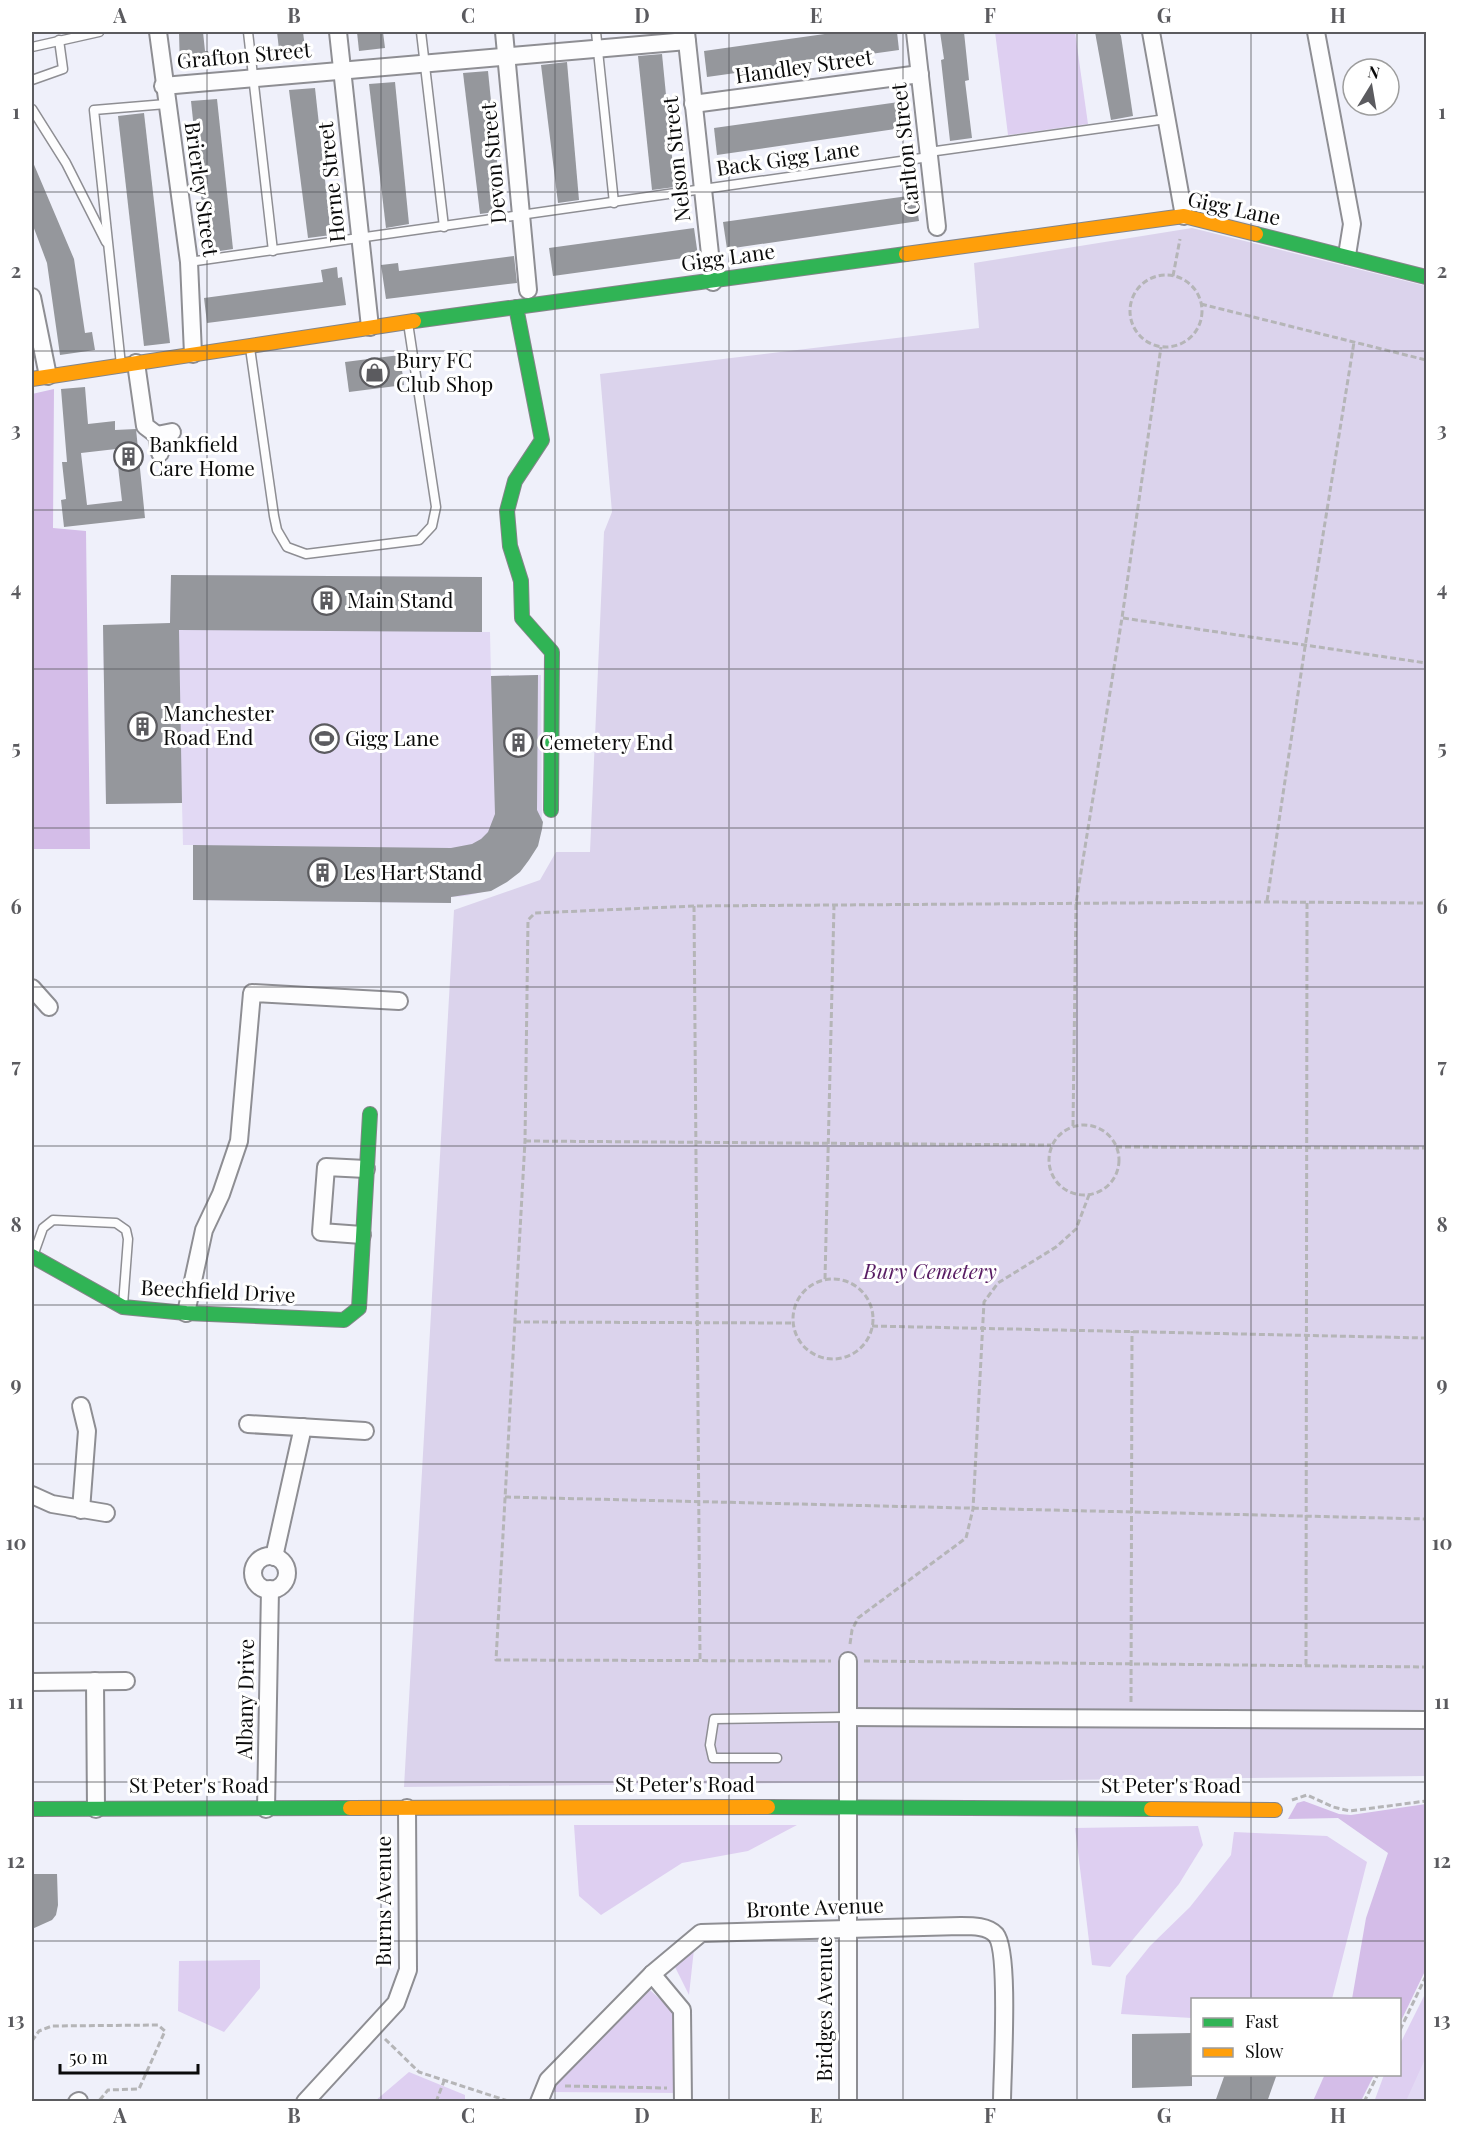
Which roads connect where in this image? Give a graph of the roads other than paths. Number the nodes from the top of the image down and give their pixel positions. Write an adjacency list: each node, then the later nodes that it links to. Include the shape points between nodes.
1 (99, 32): 12 (lane)
2 (158, 32): 21 (street, Brierley Street)
3 (248, 32): 19 (lane)
4 (338, 32): 17 (street, Horne Street)
5 (421, 32): 16 (lane)
6 (504, 32): 15 (street, Devon Street)
7 (596, 32): 14 (lane)
8 (915, 32): 18 (street, Carlton Street)
9 (1152, 32): 25 (street)
10 (1316, 32): 36 (street, via 1352,224)
11 (686, 36): 14 (street, Grafton Street); 23 (street, Nelson Street)
12 (59, 40): 13 (lane); 20 (lane, via 63,69)
13 (32, 47)
14 (598, 49): 15 (street, Grafton Street); 28 (lane)
15 (506, 56): 16 (street, Grafton Street); 29 (street, Devon Street)
16 (424, 64): 17 (street, Grafton Street); 31 (lane)
17 (342, 70): 19 (street, Grafton Street); 33 (street, Horne Street)
18 (920, 74): 23 (street, Handley Street); 26 (street, Carlton Street)
19 (254, 78): 21 (street, Grafton Street); 35 (lane)
20 (32, 80)
21 (163, 86): 22 (street, Brierley Street)
22 (166, 104): 34 (lane, via 94,110); 37 (street, Brierley Street)
23 (693, 104): 27 (street, Nelson Street)
24 (32, 109): 34 (lane, via 66,163)
25 (1166, 119): 26 (lane, Back Gigg Lane); 30 (street)
26 (929, 154): 27 (lane, Back Gigg Lane); 32 (street, Carlton Street)
27 (702, 189): 28 (lane, Back Gigg Lane); 39 (street, Nelson Street)
28 (614, 204): 29 (lane, Back Gigg Lane)
29 (521, 216): 31 (lane, Back Gigg Lane); 40 (street, Devon Street)
30 (1184, 216): 36 (street, Gigg Lane); 39 (street, Gigg Lane)
31 (444, 227): 33 (lane, Back Gigg Lane)
32 (937, 227)
33 (360, 238): 35 (lane, Back Gigg Lane); 44 (street, Horne Street)
34 (108, 247): 47 (lane)
35 (273, 251): 37 (lane, Back Gigg Lane)
36 (1347, 255): 38 (street, Gigg Lane)
37 (189, 262): 46 (street, Brierley Street)
38 (1426, 277)
39 (712, 282): 42 (street, Gigg Lane)
40 (528, 290)
41 (32, 297): 48 (street)
42 (516, 307): 43 (street, Gigg Lane); 50 (street, via 542,440 515,481 507,511 510,546 521,581 522,618 552,652)
43 (407, 322): 44 (street, Gigg Lane); 45 (lane, via 436,507 432,526 419,540 306,554 287,547 274,516)
44 (370, 327): 45 (street, Gigg Lane)
45 (250, 345): 46 (street, Gigg Lane)
46 (193, 354): 47 (street, Gigg Lane)
47 (128, 364): 48 (street, Gigg Lane); 49 (street, via 145,426 165,433)
48 (40, 378)
49 (160, 453)
50 (550, 810)
51 (32, 988): 53 (street)
52 (399, 1001): 59 (street, via 252,993 239,1141 204,1230)
53 (49, 1007)
54 (370, 1114): 55 (street)
55 (366, 1169): 56 (street); 56 (street, via 326,1167 321,1232)
56 (362, 1235): 59 (street, Beechfield Drive, via 359,1308 344,1320)
57 (32, 1256): 58 (street, Beechfield Drive); 58 (lane, via 43,1228 53,1220 116,1223 126,1230 128,1239)
58 (123, 1307): 59 (street, Beechfield Drive)
59 (186, 1313)
60 (81, 1406): 65 (street, via 87,1431)
61 (248, 1424): 62 (street)
62 (303, 1427): 63 (street); 67 (street)
63 (365, 1431)
64 (32, 1495): 65 (street)
65 (81, 1510): 66 (street)
66 (106, 1513)
67 (274, 1557): 68 (street, via 285,1565 287,1575 282,1585); 68 (street, via 261,1559 253,1574 258,1584)
68 (270, 1589): 80 (street, Albany Drive)
69 (848, 1661): 73 (street, Bridges Avenue)
70 (95, 1681): 71 (street); 72 (street); 79 (street)
71 (126, 1681)
72 (32, 1682)
73 (847, 1717): 74 (street); 75 (lane, via 714,1719 710,1745 713,1758); 76 (street, Bridges Avenue)
74 (1426, 1720)
75 (777, 1758)
76 (846, 1807): 77 (street, St Peter's Road); 81 (street, St Peter's Road); 82 (street, Bridges Avenue)
77 (407, 1808): 80 (street, St Peter's Road); 86 (street, Burns Avenue, via 408,1970 396,2003)
78 (32, 1809): 79 (street, St Peter's Road)
79 (96, 1809): 80 (street, St Peter's Road)
80 (266, 1809)
81 (1275, 1809)
82 (847, 1930): 83 (street, Bronte Avenue, via 701,1933); 87 (street, Bridges Avenue); 88 (street, Bronte Avenue, via 962,1926 980,1927 995,1934 1001,1951 1003,1987)
83 (652, 1974): 84 (street, Bronte Avenue, via 548,2080); 85 (street, via 682,2010)
84 (542, 2094)
85 (683, 2095)
86 (305, 2102)
87 (848, 2102)
88 (1002, 2102)

